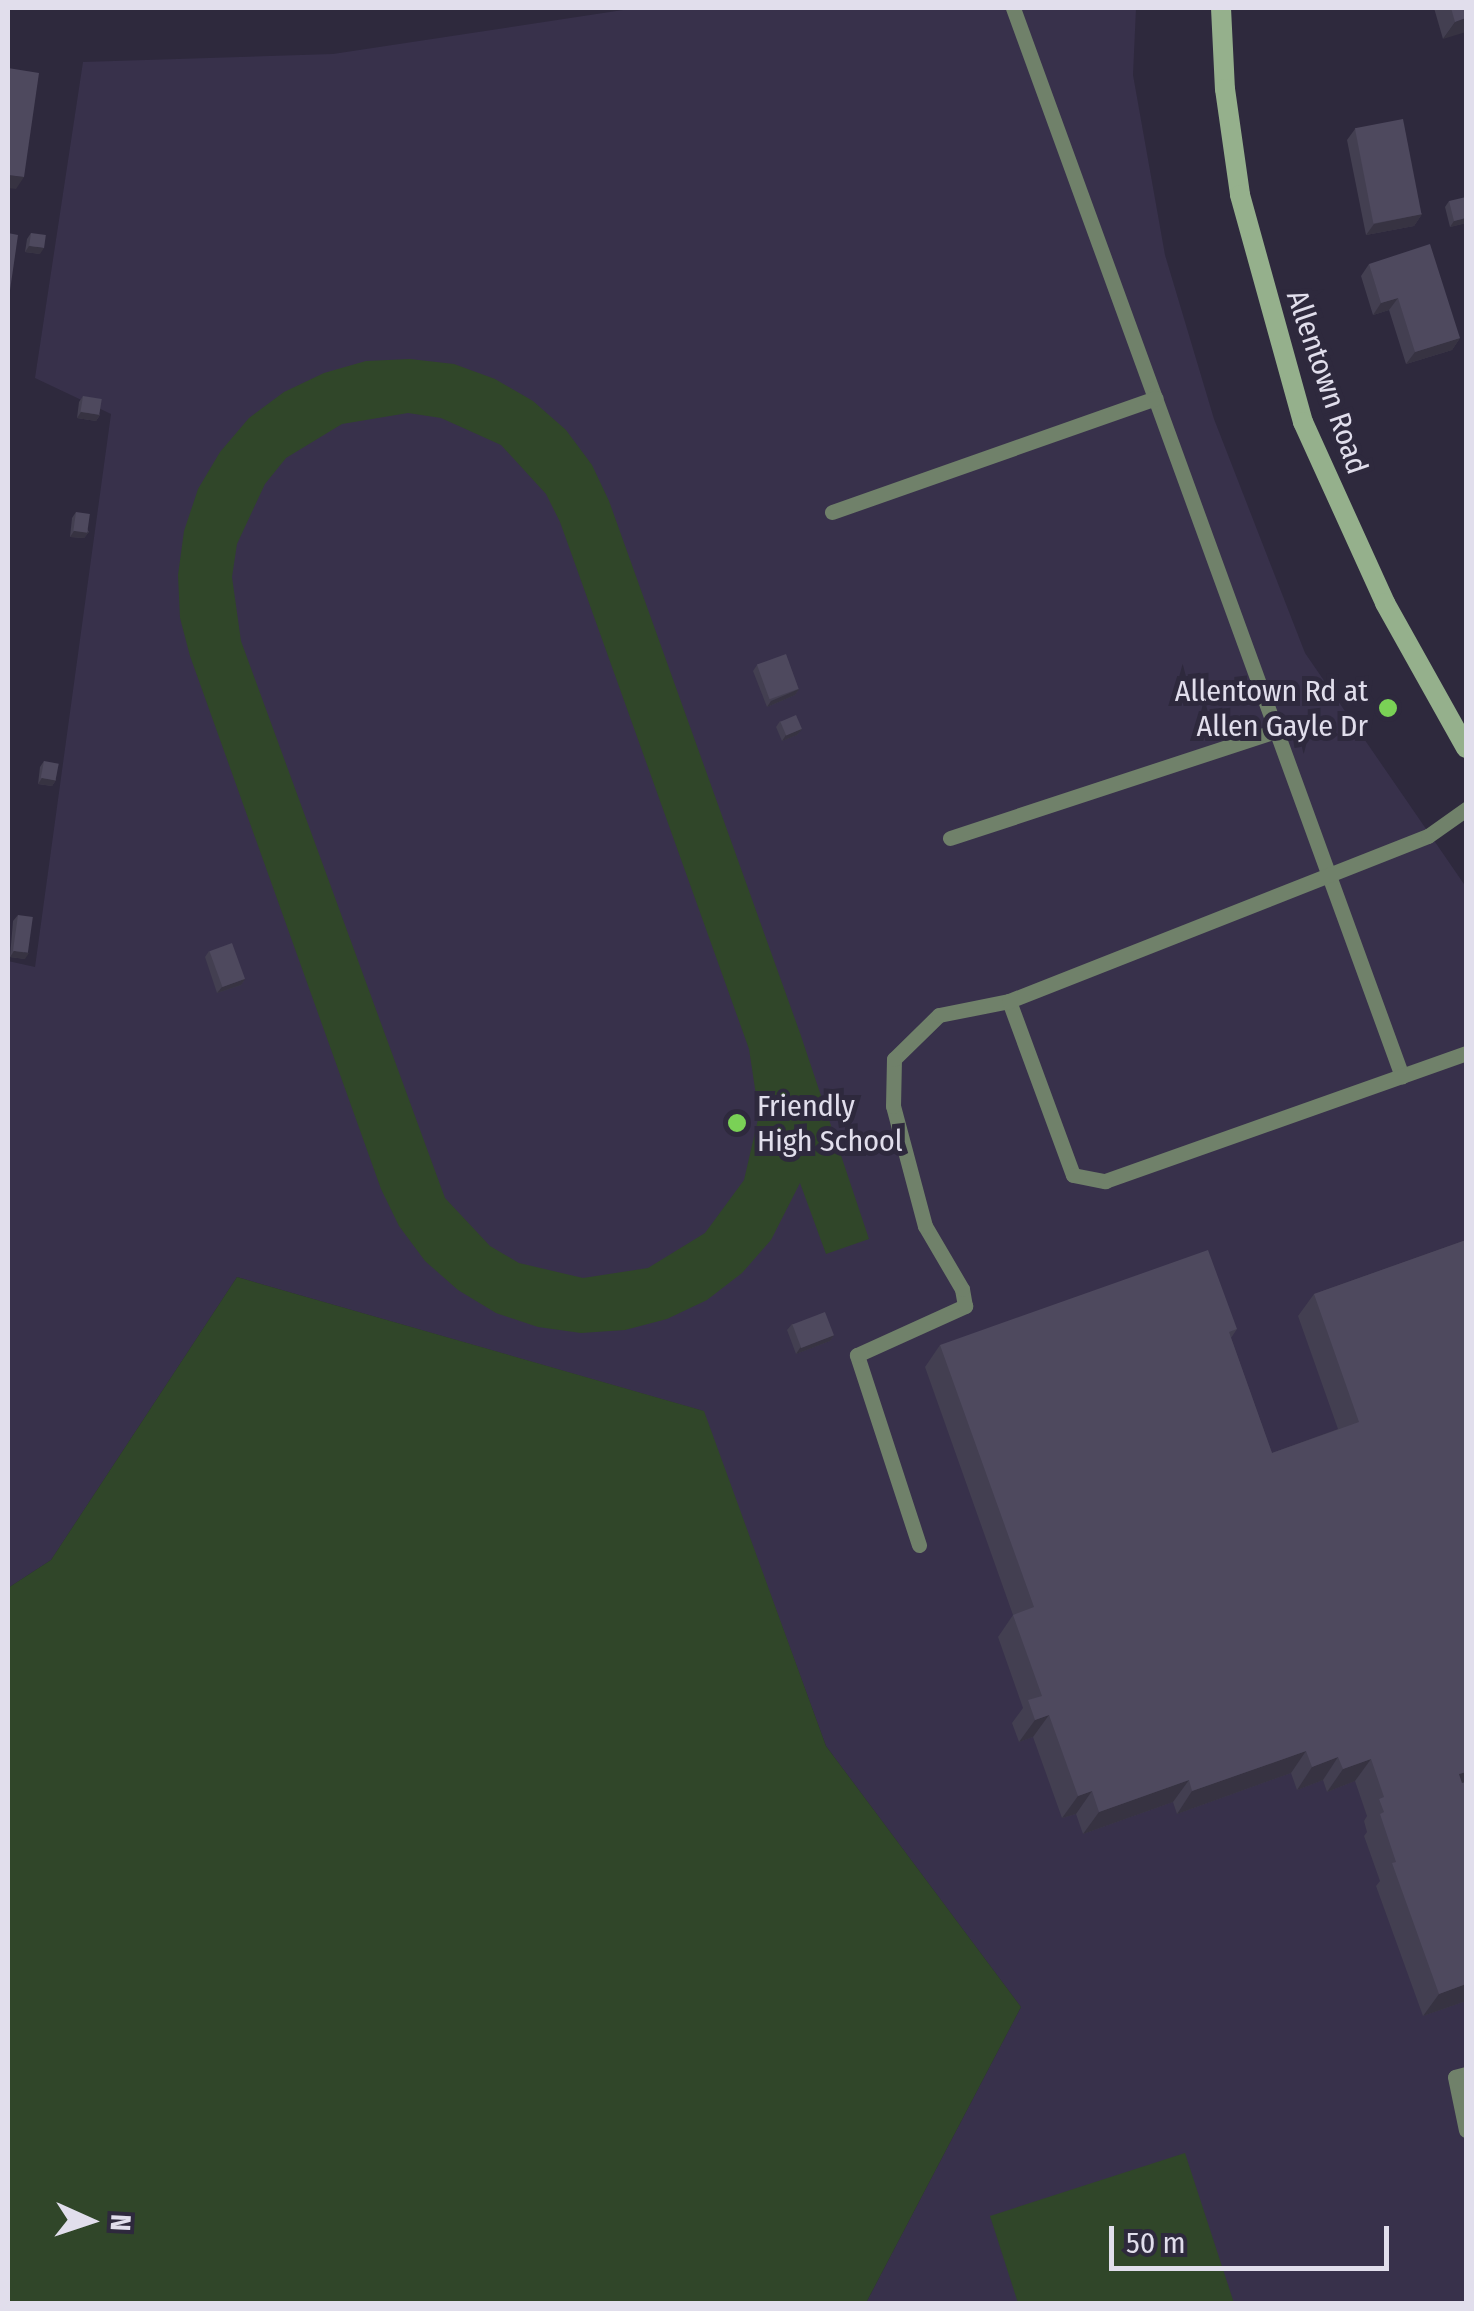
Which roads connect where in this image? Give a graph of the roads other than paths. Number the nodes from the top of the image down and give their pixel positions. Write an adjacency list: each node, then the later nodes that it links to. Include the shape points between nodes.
1 (1013, 8): 3 (lane)
2 (1221, 8): 6 (main road, Allentown Road, via 1240,195 1302,422 1385,603)
3 (1154, 398): 4 (lane); 5 (lane)
4 (832, 512)
5 (1276, 731): 8 (lane); 9 (lane)
6 (1466, 748)
7 (1466, 808): 9 (lane, via 1428,836)
8 (950, 838)
9 (1328, 873): 10 (lane); 12 (lane)
10 (1008, 1001): 12 (lane, via 1073,1174 1106,1181); 13 (lane, via 939,1015 894,1059 893,1106 925,1226 962,1289 964,1306 857,1355)
11 (1466, 1053): 12 (lane)
12 (1402, 1076)
13 (919, 1545)
14 (1466, 2074): 15 (lane, via 1454,2077)
15 (1466, 2130)

